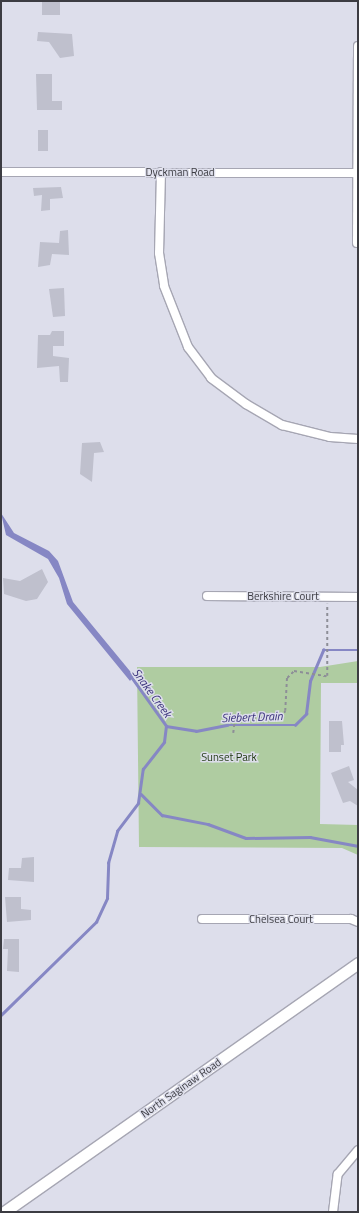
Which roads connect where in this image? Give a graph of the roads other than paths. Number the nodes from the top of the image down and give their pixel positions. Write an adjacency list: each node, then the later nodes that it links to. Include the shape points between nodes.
1 (358, 46): 4 (street)
2 (1, 172): 3 (street, Dyckman Road)
3 (161, 172): 4 (street, Dyckman Road); 6 (street, via 159,253 164,286 188,347 211,378 246,404 282,425 330,437)
4 (357, 173): 5 (street)
5 (357, 243)
6 (358, 439)
7 (207, 596): 8 (street, Berkshire Court)
8 (358, 597)
9 (202, 919): 10 (street, Chelsea Court, via 351,919)
10 (358, 922)
11 (358, 963): 13 (main road, North Saginaw Road)
12 (358, 1150): 14 (street, via 338,1174)
13 (4, 1212)
14 (333, 1212)

